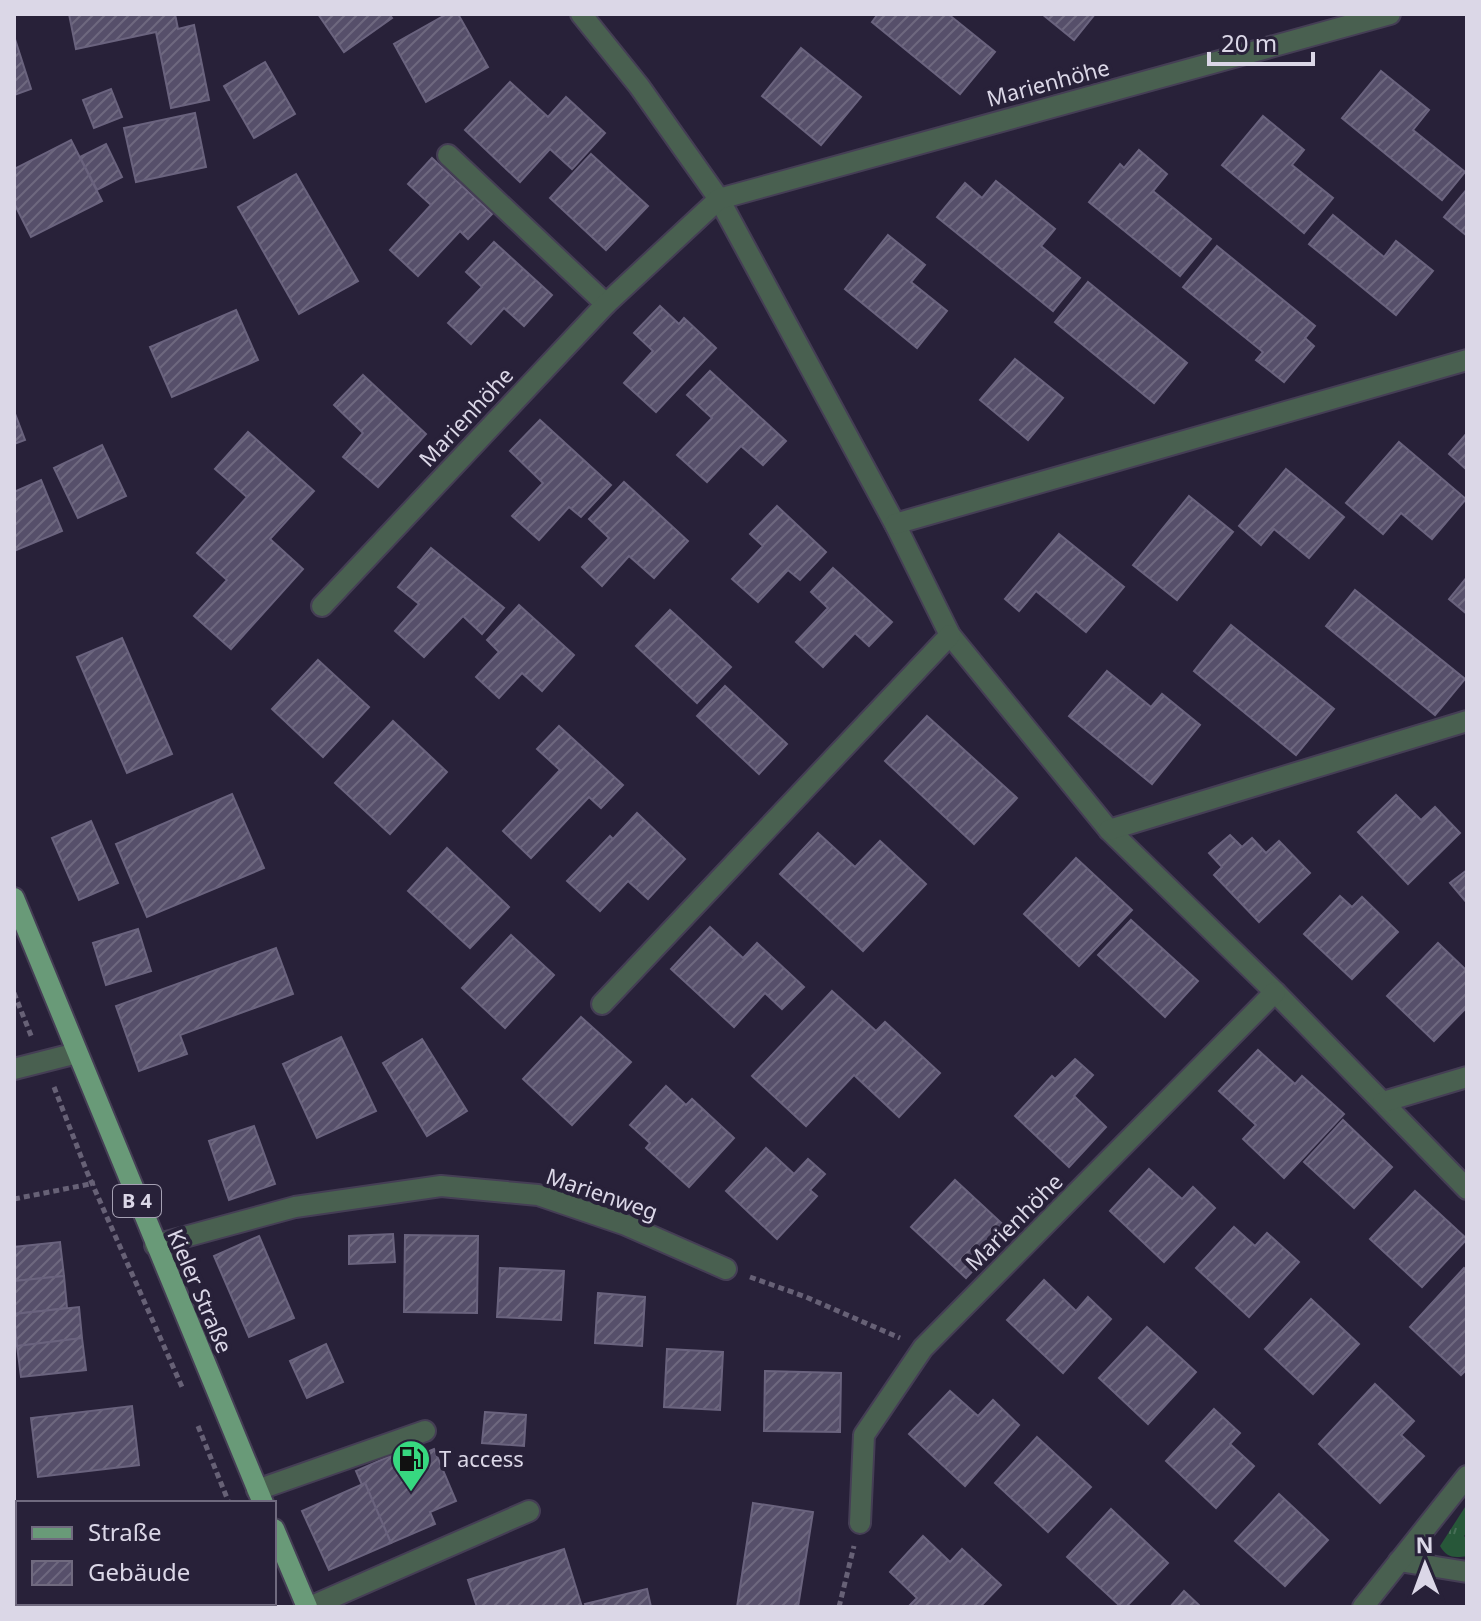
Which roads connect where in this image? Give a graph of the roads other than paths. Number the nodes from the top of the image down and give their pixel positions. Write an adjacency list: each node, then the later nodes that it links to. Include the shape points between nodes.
1 (581, 14): 4 (street)
2 (1390, 14): 4 (street, Marienhöhe)
3 (448, 155): 5 (street)
4 (719, 199): 5 (street, Marienhöhe); 7 (street)
5 (606, 304): 8 (street, Marienhöhe)
6 (1467, 360): 7 (street)
7 (895, 524): 9 (street)
8 (322, 606)
9 (950, 635): 11 (street); 14 (street)
10 (1467, 721): 11 (street)
11 (1109, 830): 13 (street)
12 (14, 898): 15 (main road, Kieler Straße / B 4)
13 (1275, 992): 18 (street); 26 (street, Marienhöhe, via 923,1348 864,1435)
14 (602, 1004)
15 (77, 1053): 16 (street); 20 (main road, Kieler Straße / B 4)
16 (14, 1069)
17 (1467, 1077): 18 (street)
18 (1383, 1102): 19 (street)
19 (1467, 1189)
20 (155, 1245): 21 (street, Marienweg, via 295,1207 441,1186 538,1195 626,1225); 24 (main road, Kieler Straße / B 4)
21 (726, 1269)
22 (425, 1431): 24 (street)
23 (1467, 1476): 28 (street)
24 (260, 1496)
25 (529, 1511): 30 (street)
26 (860, 1523)
27 (276, 1534): 30 (main road)
28 (1399, 1561): 29 (street); 31 (street)
29 (1467, 1572)
30 (308, 1607)
31 (1363, 1607)

